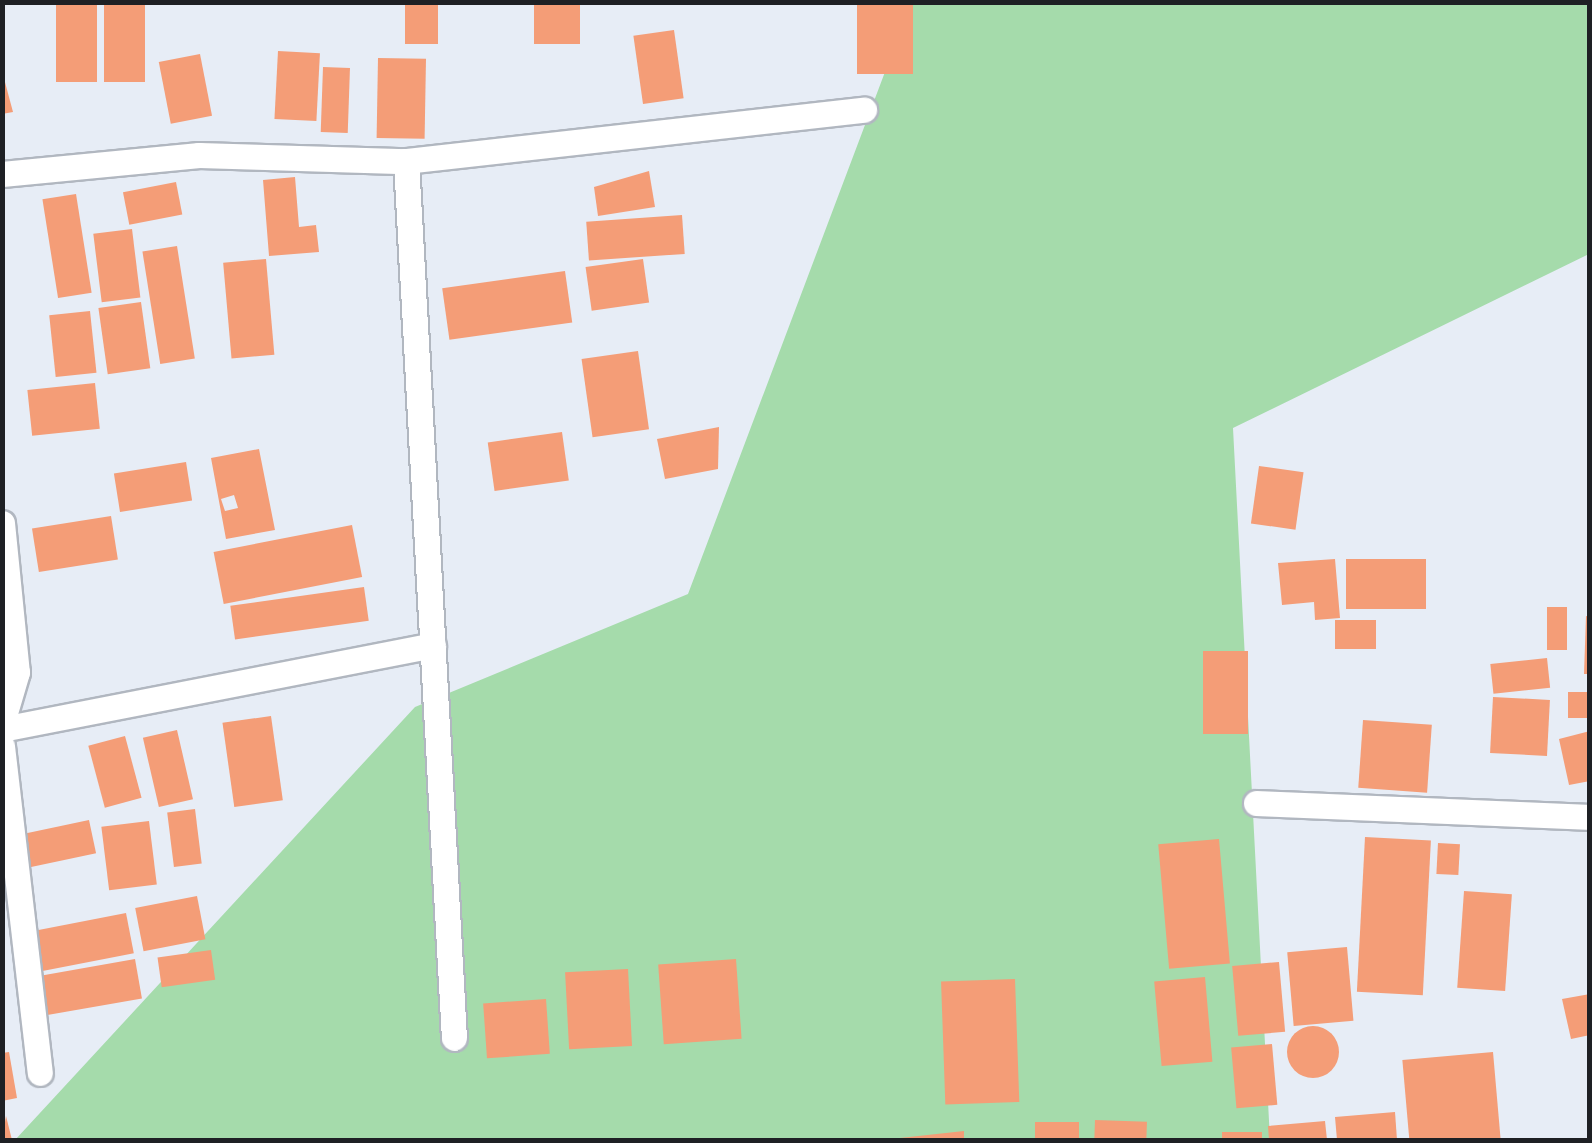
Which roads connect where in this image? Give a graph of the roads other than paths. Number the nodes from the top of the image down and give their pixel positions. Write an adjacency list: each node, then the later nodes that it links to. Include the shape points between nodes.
1 (864, 110): 2 (street)
2 (406, 161): 3 (street, via 199,155); 5 (street)
3 (2, 174)
4 (2, 523): 6 (street, via 17,672)
5 (432, 645): 6 (street); 10 (street)
6 (2, 726)
7 (2, 746): 11 (street)
8 (1256, 803): 9 (street)
9 (1590, 817)
10 (454, 1038)
11 (40, 1073)

